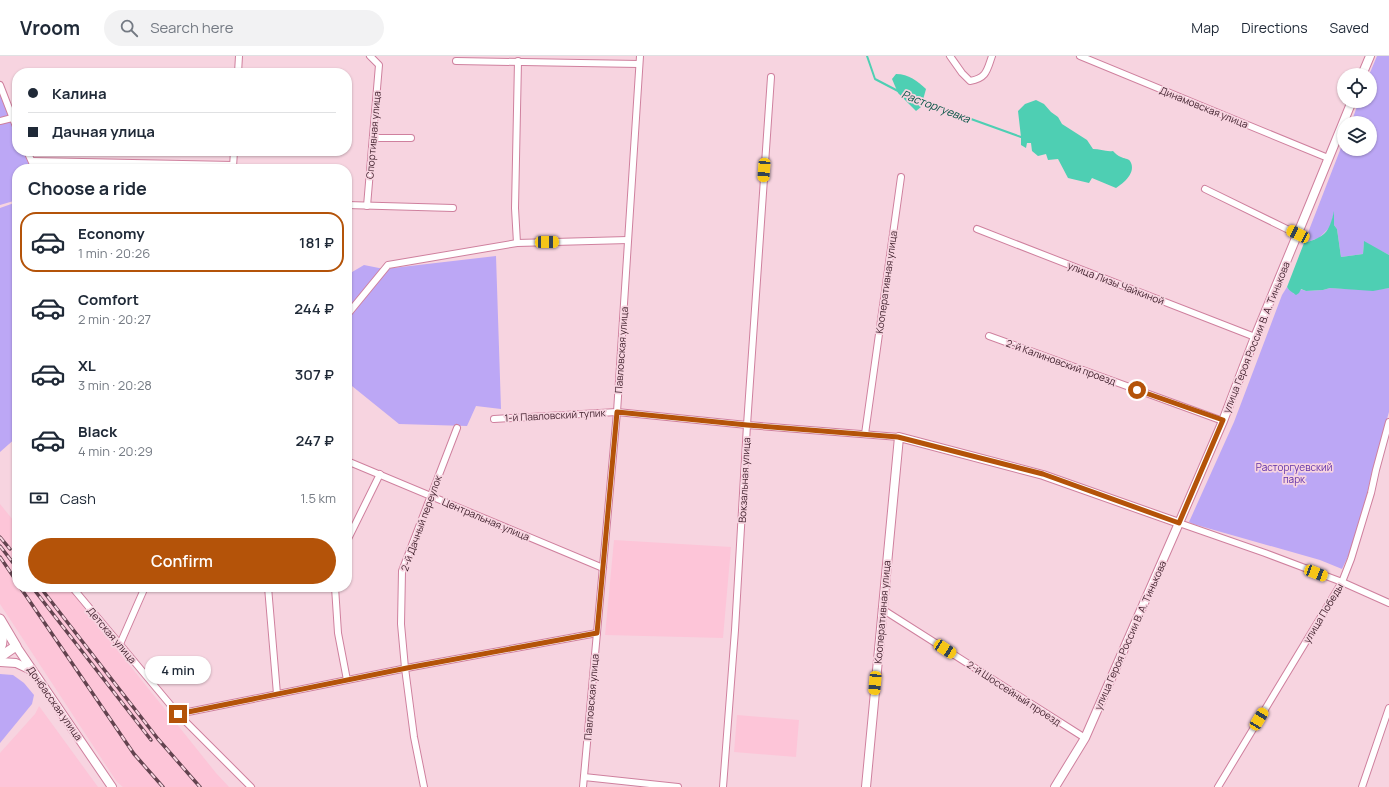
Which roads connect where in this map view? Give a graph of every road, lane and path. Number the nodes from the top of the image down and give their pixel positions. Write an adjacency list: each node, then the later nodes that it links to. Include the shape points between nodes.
1 (239, 56): 11 (street)
2 (370, 56): 18 (street, Спортивная улица, via 379,65)
3 (640, 56): 10 (street, Павловская улица)
4 (950, 56): 5 (street, via 970,81 979,80 986,72)
5 (992, 56)
6 (1370, 56): 12 (street)
7 (1083, 57): 21 (street, Динамовская улица)
8 (456, 61): 9 (street)
9 (518, 61): 10 (street); 33 (street)
10 (639, 64): 32 (street, Павловская улица)
11 (238, 68)
12 (1365, 68)
13 (771, 77): 41 (street, Вокзальная улица)
14 (0, 85): 16 (street)
15 (1349, 108): 21 (street, улица Героя России В. А. Тинькова)
16 (12, 118): 17 (street)
17 (0, 121)
18 (373, 138): 19 (street); 28 (street, Спортивная улица)
19 (410, 138)
20 (30, 156): 22 (street)
21 (1328, 158): 31 (street, улица Героя России В. А. Тинькова)
22 (32, 161): 23 (street); 24 (street)
23 (33, 164)
24 (132, 164)
25 (901, 177): 43 (street, Кооперативная улица)
26 (1205, 189): 31 (street)
27 (352, 205): 28 (street)
28 (367, 206): 29 (street)
29 (453, 208)
30 (977, 229): 36 (street, улица Лизы Чайкиной)
31 (1298, 234): 36 (street, улица Героя России В. А. Тинькова)
32 (628, 240): 33 (street); 37 (street, Павловская улица)
33 (516, 243): 34 (street, via 388,265)
34 (352, 309)
35 (989, 336): 39 (street, 2-й Калиновский проезд)
36 (1255, 337): 39 (street, улица Героя России В. А. Тинькова)
37 (617, 412): 38 (street, 1-й Павловский тупик); 41 (street, 1-й Павловский тупик); 50 (street, Павловская улица)
38 (494, 419)
39 (1223, 420): 48 (street, улица Героя России В. А. Тинькова)
40 (1389, 422): 51 (street, улица Победы, via 1371,493)
41 (747, 425): 43 (street, 1-й Павловский тупик); 79 (street, Вокзальная улица)
42 (457, 428): 47 (street, 2-й Дачный переулок)
43 (865, 434): 44 (street, 1-й Павловский тупик)
44 (898, 437): 48 (street, via 1043,474); 57 (street, Кооперативная улица)
45 (352, 463): 46 (street, Центральная улица)
46 (380, 474): 47 (street, Центральная улица); 49 (street)
47 (431, 496): 50 (street, Центральная улица); 66 (street, 2-й Дачный переулок, via 402,572 401,624)
48 (1179, 523): 51 (street); 72 (street, улица Героя России В. А. Тинькова)
49 (352, 531)
50 (602, 568): 60 (street, Павловская улица)
51 (1342, 582): 56 (street); 82 (street, улица Победы)
52 (76, 592): 62 (street, Детская улица)
53 (143, 592): 62 (street)
54 (268, 592): 69 (street)
55 (335, 592): 68 (street, via 338,633)
56 (1389, 603)
57 (882, 608): 72 (street, 2-й Шоссейный проезд); 80 (street, Кооперативная улица)
58 (0, 619): 61 (main road, Донбасская улица)
59 (0, 628): 61 (main road); 63 (main road)
60 (597, 633): 66 (street); 73 (street, Павловская улица)
61 (14, 642): 64 (main road); 67 (street, Донбасская улица)
62 (120, 644): 71 (street, Детская улица)
63 (0, 649)
64 (0, 657)
65 (0, 662): 67 (street, via 25,666)
66 (405, 668): 68 (street); 76 (street, 2-й Дачный переулок)
67 (33, 671): 74 (street, Донбасская улица)
68 (346, 680): 69 (street)
69 (277, 694): 71 (street)
70 (1389, 708): 83 (street)
71 (178, 714): 75 (street, Детская улица)
72 (1085, 738): 81 (street, улица Героя России В. А. Тинькова)
73 (584, 777): 77 (street, Павловская улица); 78 (street)
74 (112, 787)
75 (251, 787)
76 (424, 787)
77 (583, 787)
78 (678, 787)
79 (723, 787)
80 (866, 787)
81 (1054, 787)
82 (1218, 787)
83 (1362, 787)

